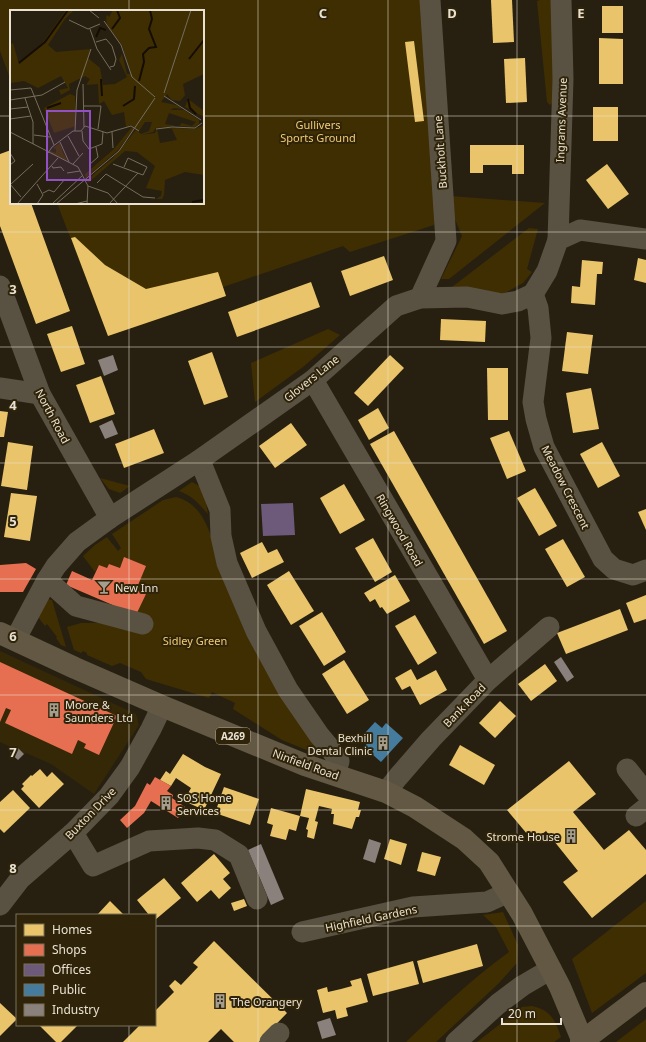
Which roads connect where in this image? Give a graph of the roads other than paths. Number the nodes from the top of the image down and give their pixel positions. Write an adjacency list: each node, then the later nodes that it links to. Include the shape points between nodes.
1 (430, 0): 7 (street, Buckholt Lane, via 446,241)
2 (561, 0): 4 (street, Ingrams Avenue, via 563,79)
3 (646, 239): 4 (street, via 580,230)
4 (558, 240): 6 (street, via 547,271)
5 (0, 286): 10 (street, North Road)
6 (533, 294): 7 (street, Glovers Lane, via 518,301 502,304 467,298); 13 (street, Meadow Crescent, via 538,308 541,338 533,402 544,446 603,559 614,569 634,575)
7 (420, 298): 8 (street, Glovers Lane, via 396,306)
8 (312, 380): 11 (street, Glovers Lane); 18 (street, Ringwood Road)
9 (0, 388): 10 (street)
10 (40, 394): 12 (street, North Road)
11 (198, 461): 12 (street, Glovers Lane); 21 (street, via 220,510 221,536 228,563 256,631 288,690 339,761)
12 (110, 518): 14 (street, Glovers Lane, via 78,542)
13 (646, 570)
14 (47, 580): 15 (street, via 76,606); 17 (street, Glovers Lane)
15 (143, 624)
16 (550, 627): 18 (street, Bank Road)
17 (7, 637): 19 (main road, Ninfield Road / A269)
18 (488, 680): 22 (street, Bank Road)
19 (162, 706): 21 (main road, Ninfield Road / A269); 24 (street, Buxton Drive, via 134,760 114,790)
20 (627, 769): 23 (street)
21 (335, 775): 22 (main road, Ninfield Road / A269)
22 (386, 792): 25 (main road, Ninfield Road / A269, via 415,807 464,839 489,862)
23 (646, 793)
24 (73, 833): 26 (street, via 93,866 149,841 198,838 215,840 239,855); 27 (street, Buxton Drive, via 20,879)
25 (509, 892): 28 (street, Highfield Gardens, via 487,902 413,908); 29 (main road, Ninfield Road / A269)
26 (258, 899)
27 (0, 905)
28 (302, 932)
29 (551, 969): 31 (street, via 498,1004); 32 (main road, A269)
30 (646, 993): 32 (main road)
31 (456, 1042)
32 (582, 1042)

